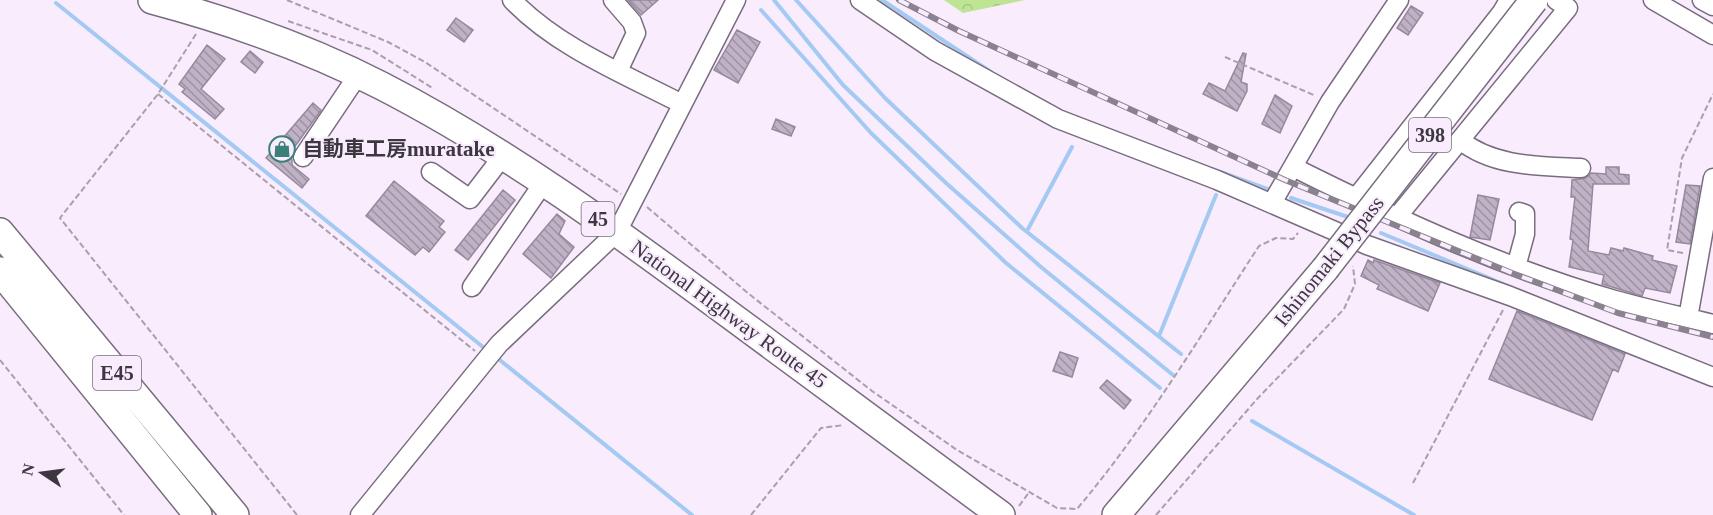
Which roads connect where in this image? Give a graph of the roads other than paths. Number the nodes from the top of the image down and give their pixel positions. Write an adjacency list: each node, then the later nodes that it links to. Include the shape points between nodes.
1 (152, 0): 15 (highway, National Highway Route 45 / 45, via 265,36)
2 (512, 0): 14 (street, via 554,34)
3 (613, 0): 14 (street, via 632,22 636,33)
4 (736, 0): 16 (street)
5 (860, 0): 26 (street, via 935,51 1058,119)
6 (1399, 0): 20 (street, via 1330,102)
7 (1509, 0): 25 (street)
8 (1534, 0): 43 (highway, Ishinomaki Bypass / 398, bridge, via 1325,269)
9 (1556, 0): 17 (street, via 1568,8)
10 (1653, 0): 13 (street)
11 (1702, 0): 12 (street)
12 (1713, 6)
13 (1713, 35)
14 (618, 71): 16 (street)
15 (358, 75): 18 (highway, National Highway Route 45 / 45); 19 (street)
16 (682, 104): 30 (street)
17 (1460, 140): 21 (street, via 1473,151 1516,163); 28 (street)
18 (501, 154): 22 (street, via 470,199); 24 (highway, National Highway Route 45 / 45)
19 (303, 157)
20 (1293, 167): 25 (street); 26 (street)
21 (1581, 168)
22 (431, 172)
23 (1713, 178): 35 (street)
24 (544, 182): 30 (highway, National Highway Route 45 / 45); 33 (street)
25 (1355, 199): 28 (street)
26 (1272, 203): 37 (street, via 1367,245)
27 (1519, 212): 31 (street, via 1525,214 1527,224)
28 (1397, 217): 31 (street)
29 (0, 232): 38 (highway, E45)
30 (617, 232): 39 (highway, National Highway Route 45 / 45); 42 (street, via 491,356)
31 (1516, 267): 35 (street, via 1616,300)
32 (0, 271): 34 (highway, E45)
33 (472, 287)
34 (33, 311): 40 (highway, via 125,445); 41 (highway, E45)
35 (1688, 318): 36 (street)
36 (1713, 324)
37 (1713, 377)
38 (232, 511)
39 (1009, 511)
40 (179, 515)
41 (198, 515)
42 (360, 515)
43 (1116, 515)

